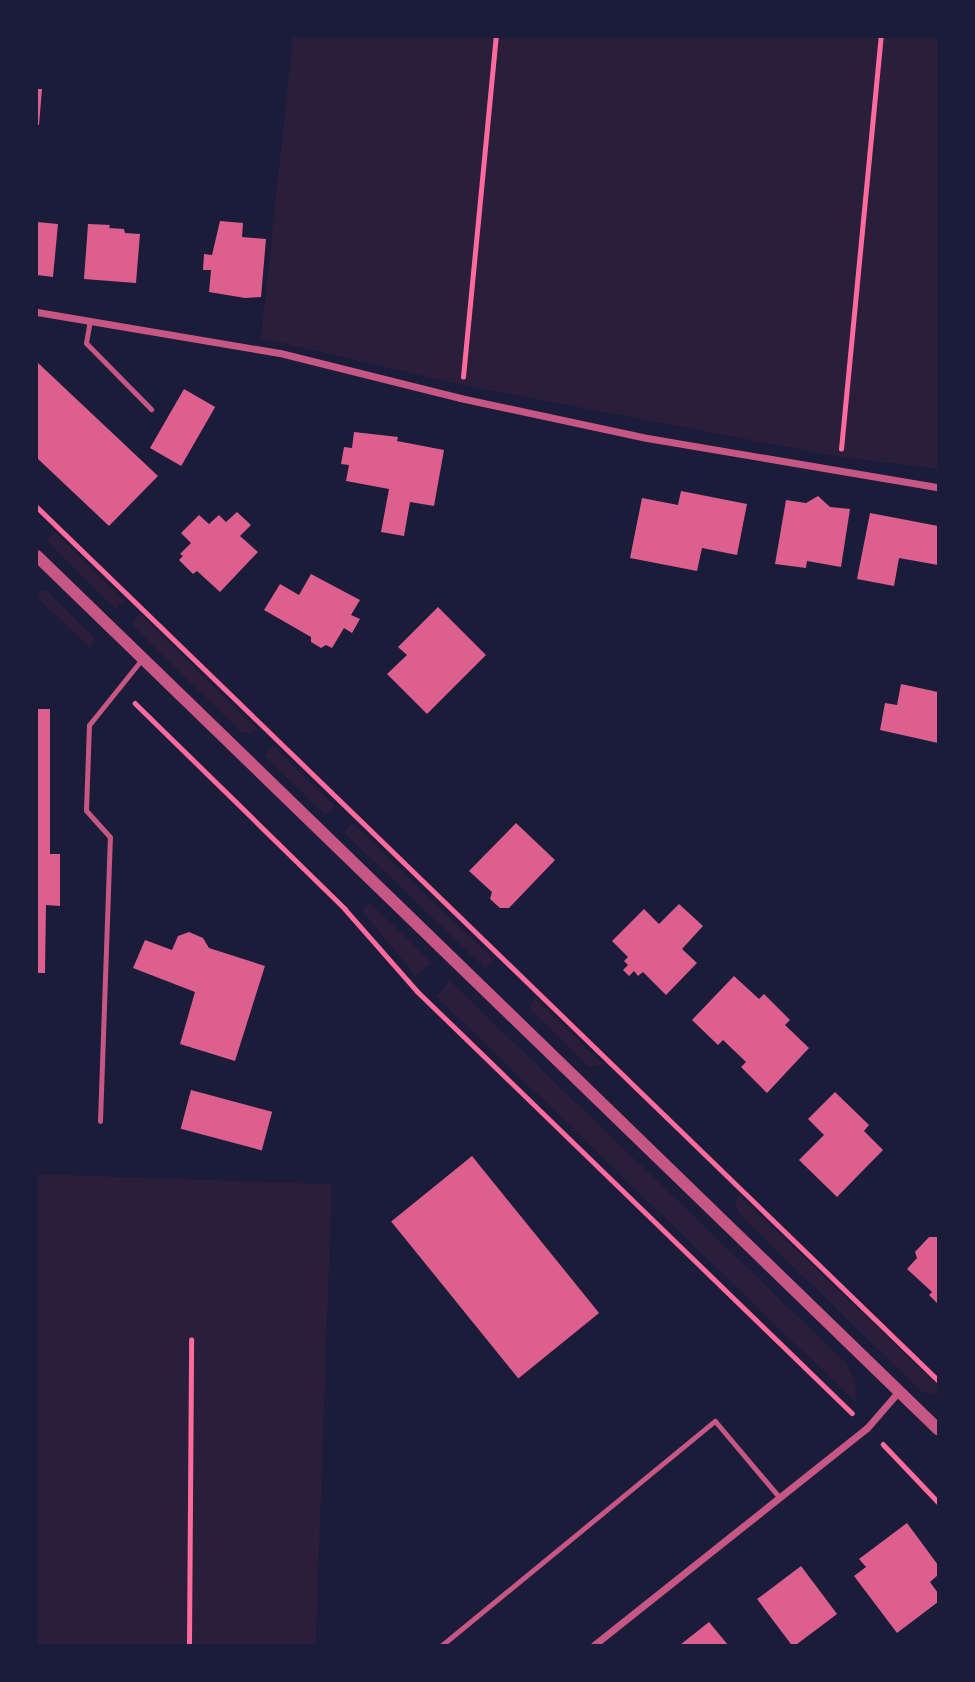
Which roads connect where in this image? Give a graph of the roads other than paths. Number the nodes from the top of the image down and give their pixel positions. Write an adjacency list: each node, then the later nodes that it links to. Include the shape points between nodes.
1 (37, 312): 2 (street)
2 (90, 320): 3 (lane, via 86,343); 4 (street, via 291,355 647,439)
3 (151, 409)
4 (938, 487)
5 (38, 560): 6 (street)
6 (142, 659): 7 (lane, via 89,725 86,810 110,837); 8 (street)
7 (100, 1121)
8 (900, 1391): 9 (street); 10 (street, via 867,1428)
9 (937, 1426)
10 (779, 1497): 11 (lane, via 715,1421); 12 (street)
11 (442, 1645)
12 (594, 1645)

